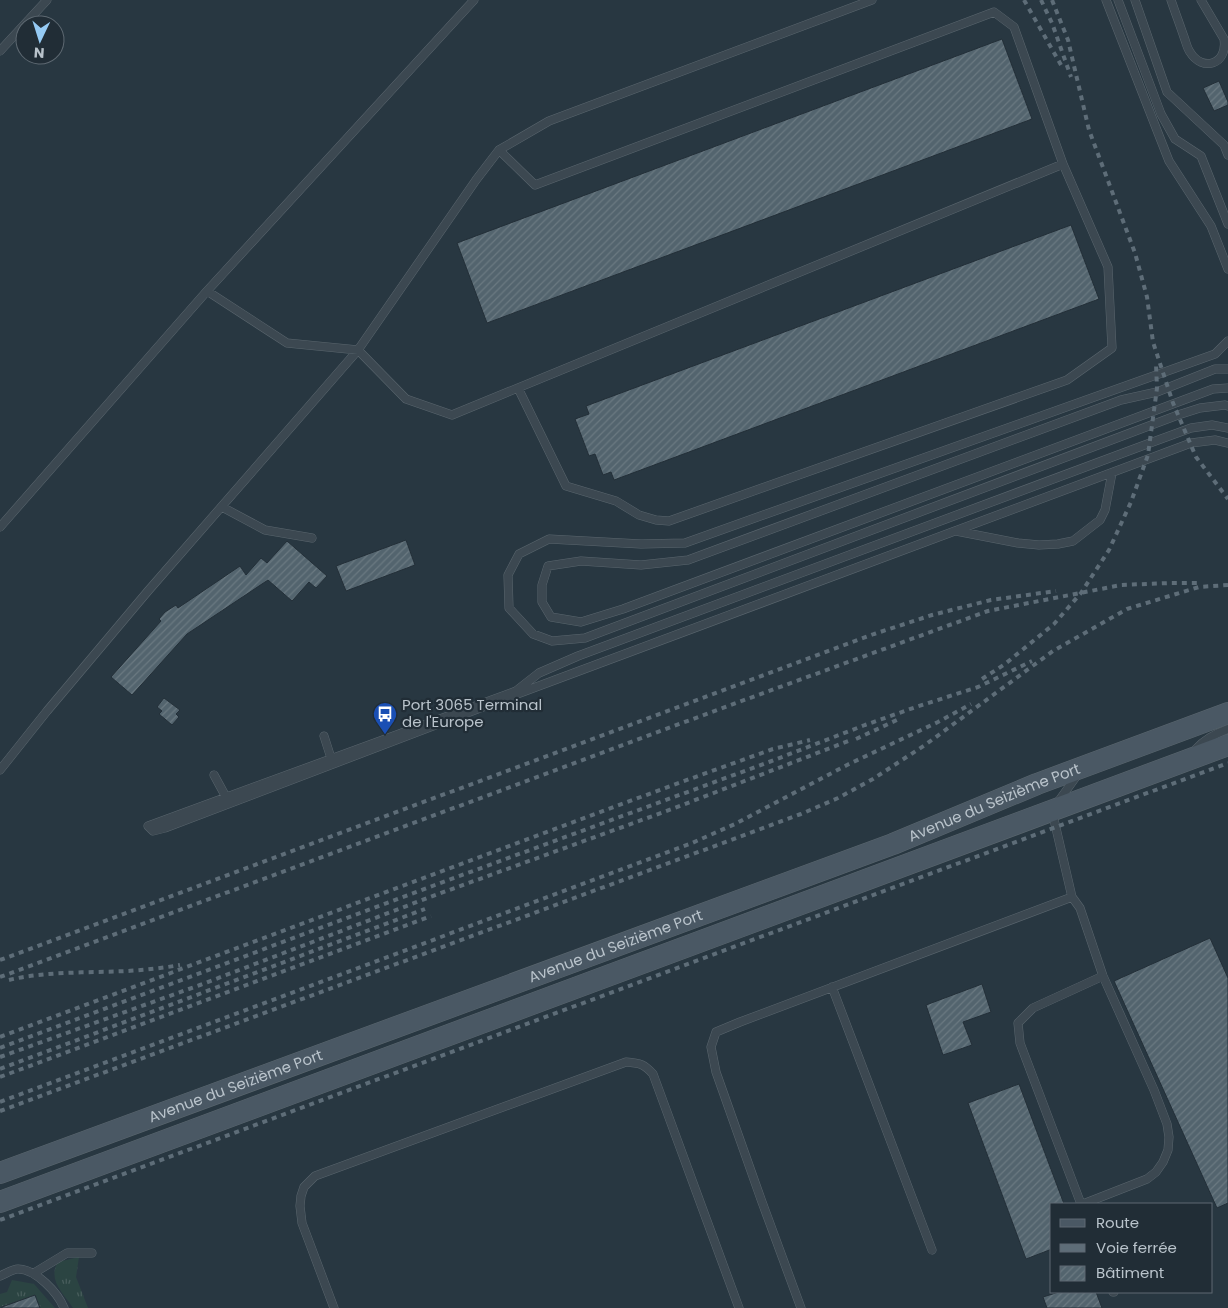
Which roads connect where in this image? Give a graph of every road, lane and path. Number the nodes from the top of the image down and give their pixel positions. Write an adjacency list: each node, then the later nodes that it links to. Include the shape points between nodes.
1 (47, 0): 9 (lane)
2 (474, 0): 16 (lane)
3 (872, 0): 11 (lane, via 549,121)
4 (1106, 0): 15 (lane, via 1169,161 1211,226)
5 (1118, 0): 14 (lane, via 1161,114 1175,139 1201,156)
6 (1135, 0): 10 (lane, via 1166,92)
7 (1171, 0): 8 (lane, via 1190,53 1199,62 1220,62 1225,56 1226,44)
8 (1201, 0)
9 (0, 50)
10 (1226, 146): 12 (lane)
11 (499, 150): 13 (lane, via 535,185 994,12 1014,27); 19 (lane)
12 (1228, 156)
13 (1063, 164): 22 (lane); 22 (lane, via 1108,267 1112,348 1067,380 669,522 566,486)
14 (1228, 224)
15 (1228, 269)
16 (208, 291): 19 (lane, via 287,343); 29 (lane)
17 (1228, 341): 20 (lane)
18 (1228, 349): 20 (lane)
19 (358, 350): 22 (lane, via 406,399 452,415); 28 (lane)
20 (1215, 354): 24 (lane, via 686,543 549,539 519,554 508,575 509,608 533,634 552,641 585,638 1178,415 1200,408)
21 (1228, 369): 23 (lane, via 1216,369 1157,392 1121,400 688,560 642,565 581,561 548,566 542,585 542,602 551,617 581,622 1213,388)
22 (518, 388)
23 (1228, 388)
24 (1228, 406)
25 (1228, 428): 32 (lane, via 1212,425 1191,428 1150,443 578,656 539,673)
26 (1228, 443): 27 (lane, via 1215,440 1191,444)
27 (1112, 473): 30 (lane); 30 (lane, via 1106,510 1100,520 1073,541 1018,543)
28 (222, 506): 31 (lane, via 265,530); 40 (lane)
29 (0, 527)
30 (956, 531): 32 (lane)
31 (312, 538)
32 (516, 693): 37 (lane); 42 (lane, via 165,828 153,831 148,826)
33 (1228, 713): 39 (main road, Avenue du Seizième Port)
34 (1228, 729): 38 (lane, via 1200,744)
35 (324, 736): 37 (lane)
36 (1228, 745): 38 (main road, Avenue du Seizième Port)
37 (332, 758): 42 (lane)
38 (1182, 763): 43 (main road, Avenue du Seizième Port)
39 (1083, 767): 43 (lane); 47 (main road, Avenue du Seizième Port, via 883,848)
40 (0, 770)
41 (214, 775): 42 (lane)
42 (226, 797)
43 (1052, 811): 44 (lane); 48 (main road, Avenue du Seizième Port)
44 (1072, 897): 45 (lane, via 1080,908); 46 (lane)
45 (1103, 976): 49 (lane, via 1033,1008 1018,1023 1020,1043); 50 (lane, via 1167,1124 1168,1150 1156,1172 1147,1179)
46 (832, 987): 51 (lane); 58 (lane, via 716,1032 711,1047 716,1072)
47 (0, 1173)
48 (0, 1202)
49 (1082, 1203)
50 (1085, 1203)
51 (932, 1250)
52 (92, 1253): 53 (lane, via 67,1253)
53 (34, 1273): 54 (lane, via 18,1269); 55 (lane, via 61,1298)
54 (0, 1276)
55 (64, 1308)
56 (334, 1308): 57 (lane, via 302,1223 300,1206 304,1187 315,1176 626,1062 645,1065 653,1074)
57 (739, 1308)
58 (801, 1308)

